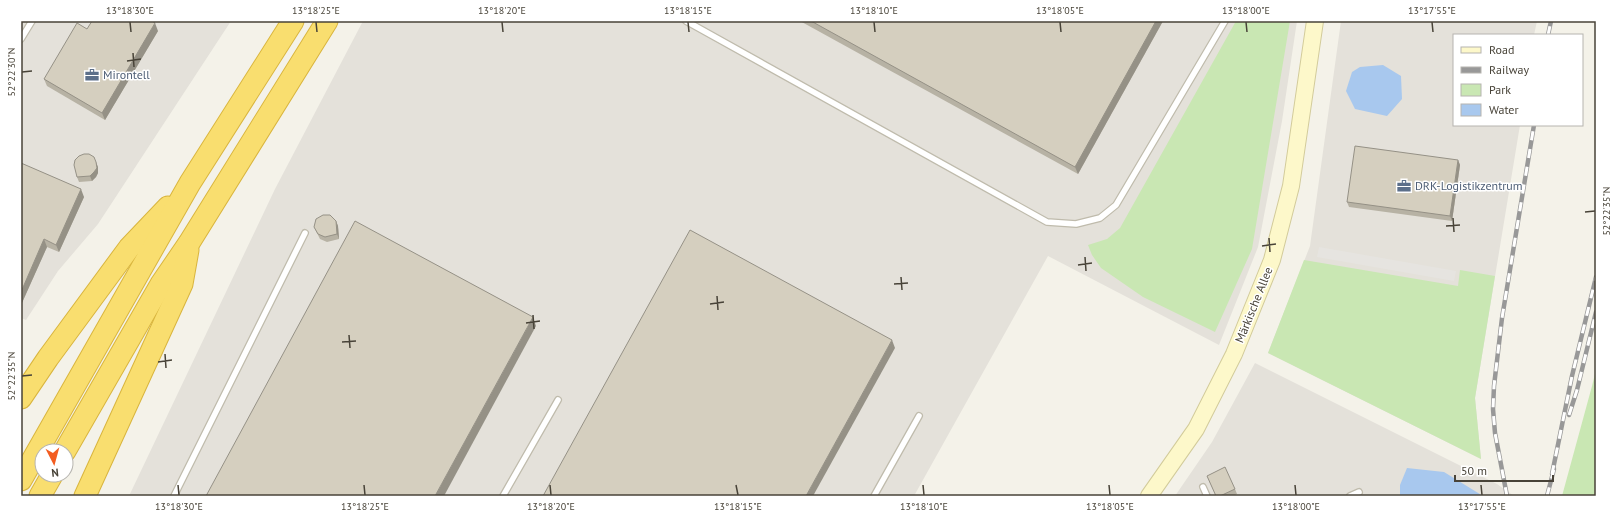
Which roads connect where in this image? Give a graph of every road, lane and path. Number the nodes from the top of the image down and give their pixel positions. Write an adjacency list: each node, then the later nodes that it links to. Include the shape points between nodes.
1 (32, 21): 7 (lane)
2 (293, 21): 8 (highway)
3 (327, 21): 10 (highway)
4 (686, 21): 5 (lane, via 1047,222 1076,224 1100,218 1116,205)
5 (1224, 21)
6 (1315, 21): 24 (street, Märkische Allee, via 1291,186 1272,260 1234,354 1196,429)
7 (21, 39)
8 (190, 183): 11 (highway, via 129,248); 15 (highway)
9 (305, 233): 21 (lane)
10 (189, 243): 14 (highway, via 161,284); 20 (highway, via 182,284)
11 (21, 398)
12 (558, 400): 22 (lane)
13 (919, 416): 23 (lane)
14 (70, 443)
15 (21, 480)
16 (47, 483): 19 (highway)
17 (1203, 487): 25 (lane)
18 (1359, 492): 26 (lane)
19 (40, 496)
20 (85, 496)
21 (174, 496)
22 (503, 496)
23 (874, 496)
24 (1149, 496)
25 (1207, 496)
26 (1350, 496)

